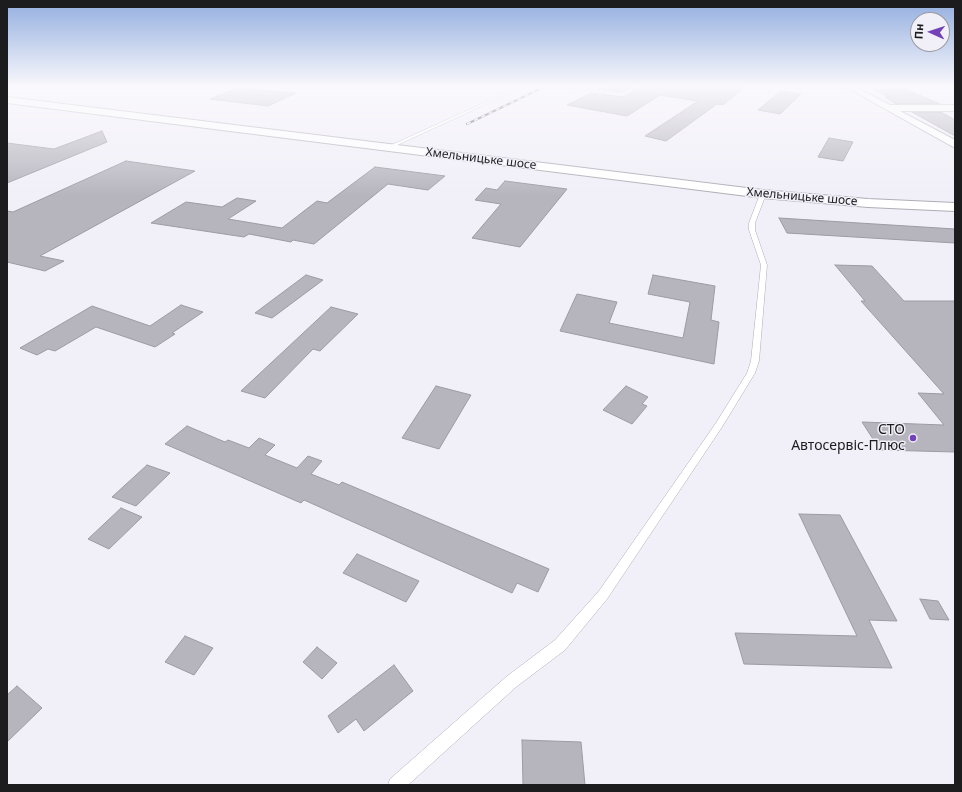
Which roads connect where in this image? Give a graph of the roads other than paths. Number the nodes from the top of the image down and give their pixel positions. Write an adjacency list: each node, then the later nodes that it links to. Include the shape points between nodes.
1 (194, 123): 5 (street, Хмельницьке шосе)
2 (442, 123): 5 (lane)
3 (916, 123): 4 (street)
4 (955, 145)
5 (389, 147): 6 (street, Хмельницьке шосе)
6 (763, 194): 7 (street, Хмельницьке шосе); 8 (lane, via 752,223 764,264 755,361 751,373 719,425 603,594 560,645 511,682)
7 (955, 207)
8 (396, 785)

